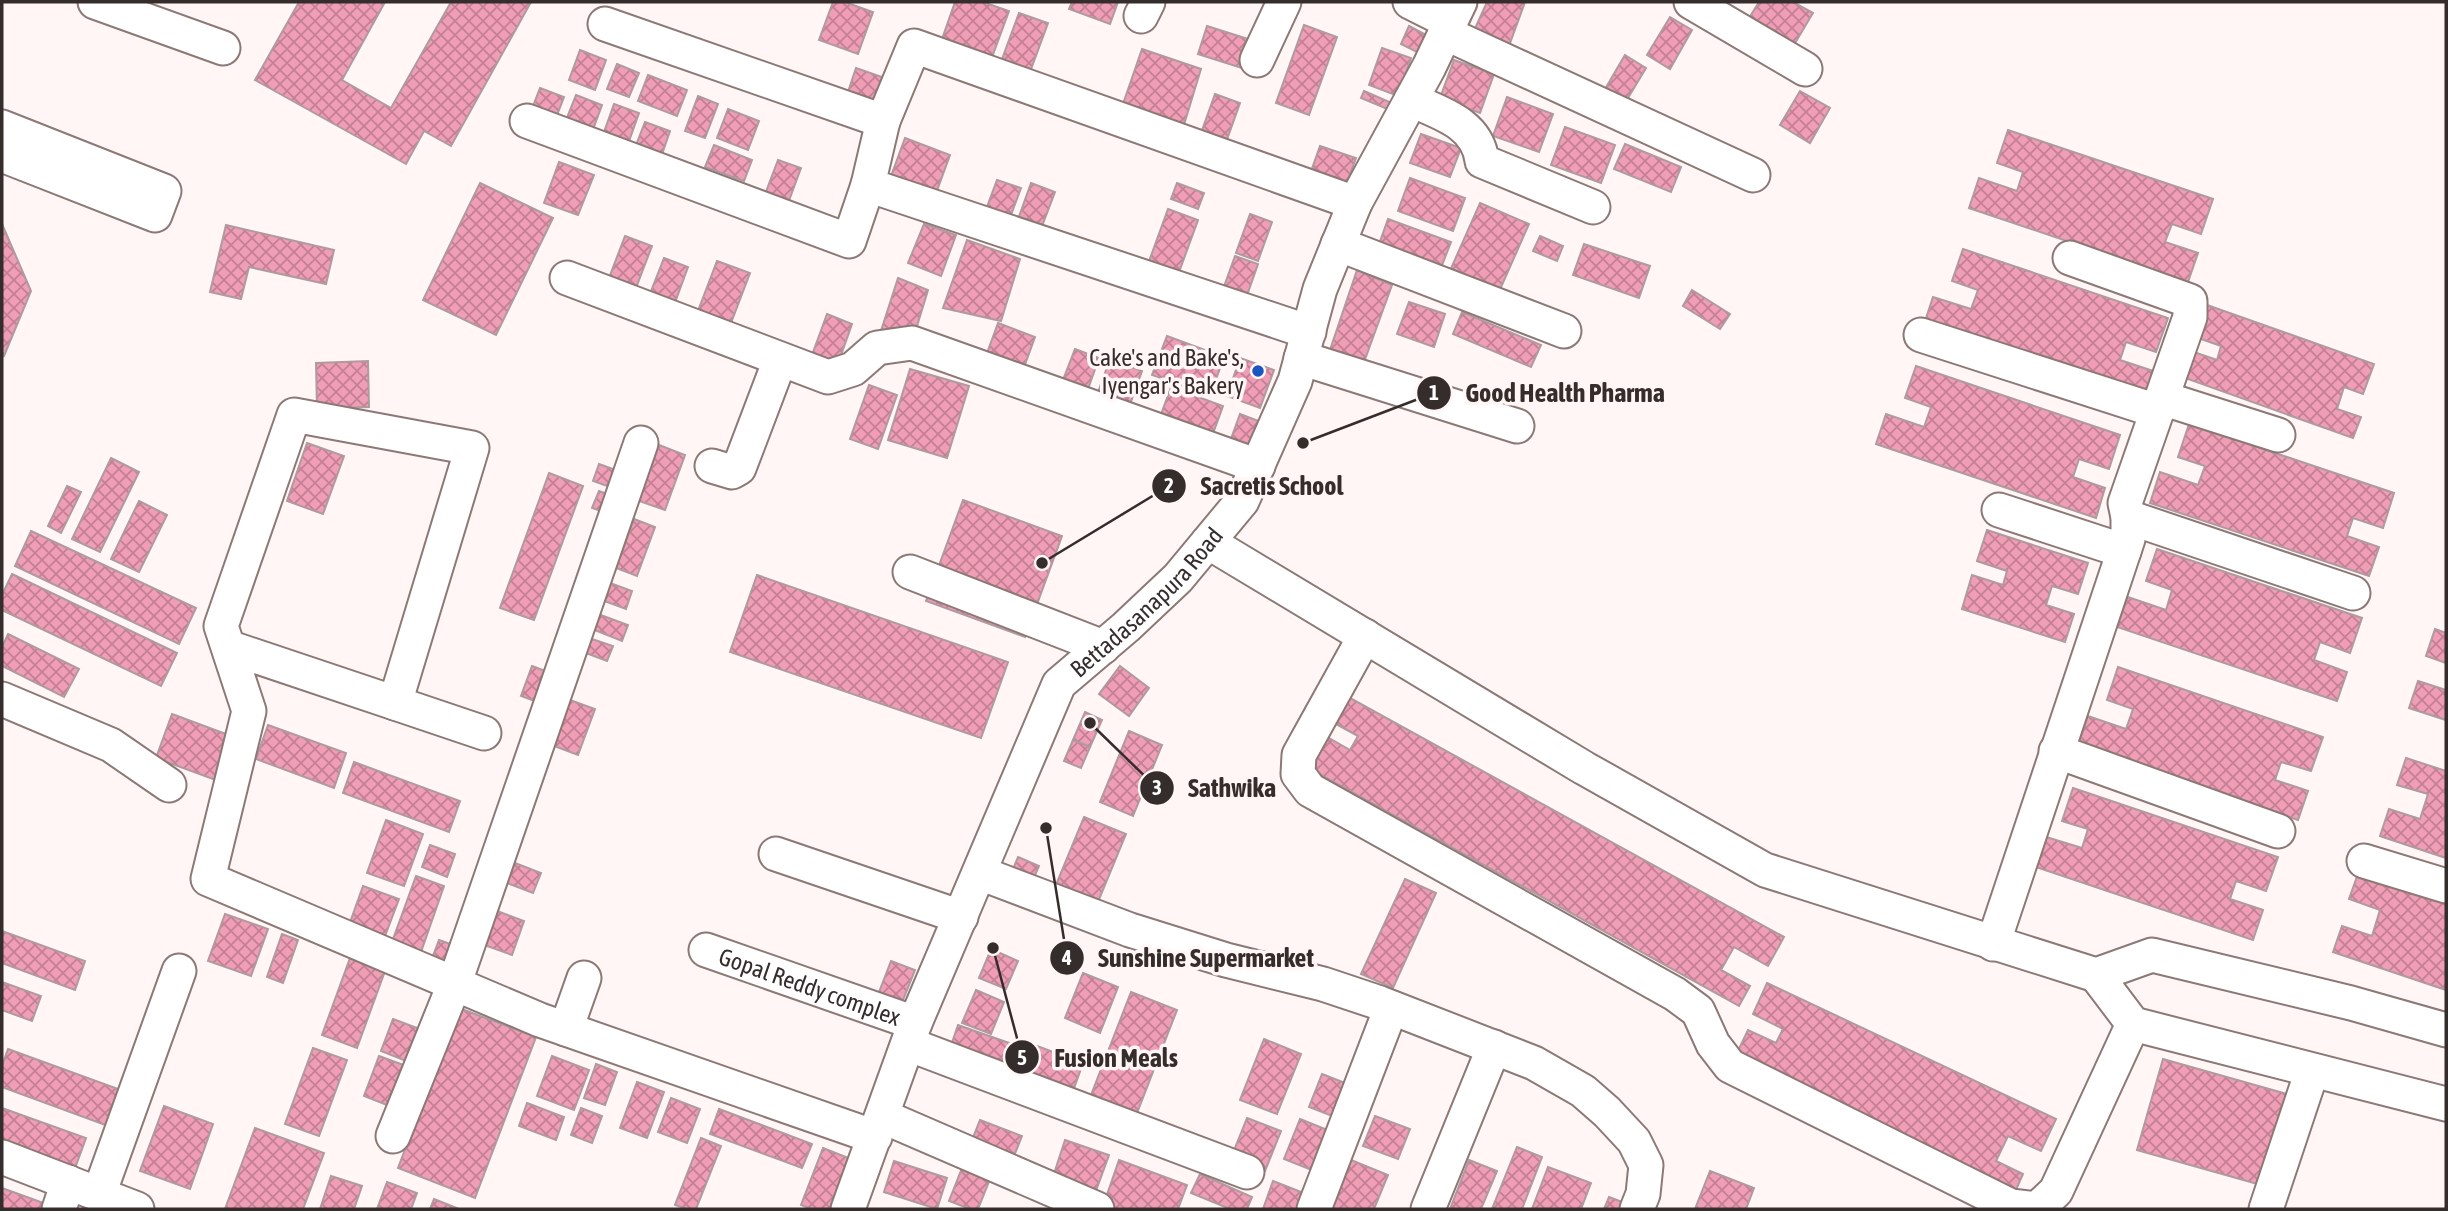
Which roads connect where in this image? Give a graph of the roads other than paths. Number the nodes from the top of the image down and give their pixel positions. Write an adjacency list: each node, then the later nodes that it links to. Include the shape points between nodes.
1 (95, 2): 7 (street)
2 (1284, 2): 8 (street)
3 (1410, 2): 5 (street)
4 (1692, 2): 9 (street)
5 (1452, 19): 10 (street, Bettadasanapura Road); 15 (street)
6 (605, 24): 12 (street)
7 (223, 48)
8 (1257, 60)
9 (1805, 69)
10 (1411, 100): 17 (street, Bettadasanapura Road); 18 (street, via 1465,126 1481,148 1482,162)
11 (527, 121): 16 (street, via 849,241)
12 (883, 121): 16 (street); 17 (street, via 914,46)
13 (2, 127): 14 (street, via 164,191 155,215)
14 (2, 155)
15 (1753, 175)
16 (868, 185): 24 (street)
17 (1355, 203): 19 (street, Bettadasanapura Road)
18 (1593, 208)
19 (1338, 244): 22 (street); 24 (street, Bettadasanapura Road)
20 (2070, 258): 26 (street, via 2190,301 2190,317)
21 (567, 278): 25 (street)
22 (1564, 331)
23 (1921, 335): 26 (street)
24 (1305, 345): 27 (street); 31 (street, Bettadasanapura Road, via 1295,381)
25 (780, 359): 30 (street, via 739,468 732,472); 31 (street, via 828,377 853,369 877,348 912,343)
26 (2159, 405): 28 (street); 33 (street, via 2125,503)
27 (1517, 426)
28 (2278, 435)
29 (641, 443): 57 (street)
30 (712, 466)
31 (1258, 466): 34 (street, Bettadasanapura Road, via 1242,501)
32 (1999, 510): 35 (street)
33 (2128, 517): 35 (street); 37 (street)
34 (1208, 542): 38 (street); 40 (street, Bettadasanapura Road, via 1178,578)
35 (2124, 551): 44 (street)
36 (910, 572): 40 (street)
37 (2353, 593)
38 (1365, 636): 52 (street, via 1765,870); 59 (street, via 1299,755 1298,774 1310,790 1675,993 1698,1012 1730,1066 2011,1206 2037,1209 2056,1191)
39 (228, 646): 42 (street); 42 (street, via 221,626 294,415 472,449); 57 (street, via 249,711 208,879)
40 (1102, 647): 49 (street, Bettadasanapura Road, via 1059,684)
41 (2, 699): 45 (street, via 111,745)
42 (395, 703): 43 (street)
43 (484, 733)
44 (2056, 751): 46 (street); 52 (street)
45 (169, 785)
46 (2278, 831)
47 (776, 853): 51 (street)
48 (2364, 861): 50 (street)
49 (980, 873): 51 (street, Bettadasanapura Road); 58 (street, via 1130,930 1323,984)
50 (2446, 886)
51 (961, 917): 62 (street, Bettadasanapura Road)
52 (1993, 944): 55 (street)
53 (706, 950): 62 (street, Gopal Reddy complex)
54 (179, 971): 70 (street)
55 (2096, 975): 59 (street); 61 (street, via 2152,955)
56 (584, 978): 60 (street)
57 (454, 985): 60 (street); 67 (street)
58 (1391, 1008): 63 (street); 76 (street)
59 (2133, 1024): 64 (street)
60 (566, 1029): 66 (street)
61 (2446, 1030)
62 (912, 1033): 66 (street, Bettadasanapura Road); 69 (street, Gopal Reddy complex)
63 (1494, 1046): 72 (street, via 1583,1091 1607,1112 1634,1141 1646,1165); 77 (street)
64 (2312, 1071): 65 (street); 78 (street)
65 (2446, 1104)
66 (879, 1126): 74 (street, Bettadasanapura Road); 75 (street)
67 (393, 1136)
68 (2, 1157): 71 (street)
69 (1247, 1172)
70 (99, 1195): 71 (street); 73 (street)
71 (63, 1196)
72 (1644, 1204)
73 (137, 1209)
74 (848, 1209)
75 (1097, 1209)
76 (1314, 1209)
77 (1428, 1209)
78 (2266, 1209)

